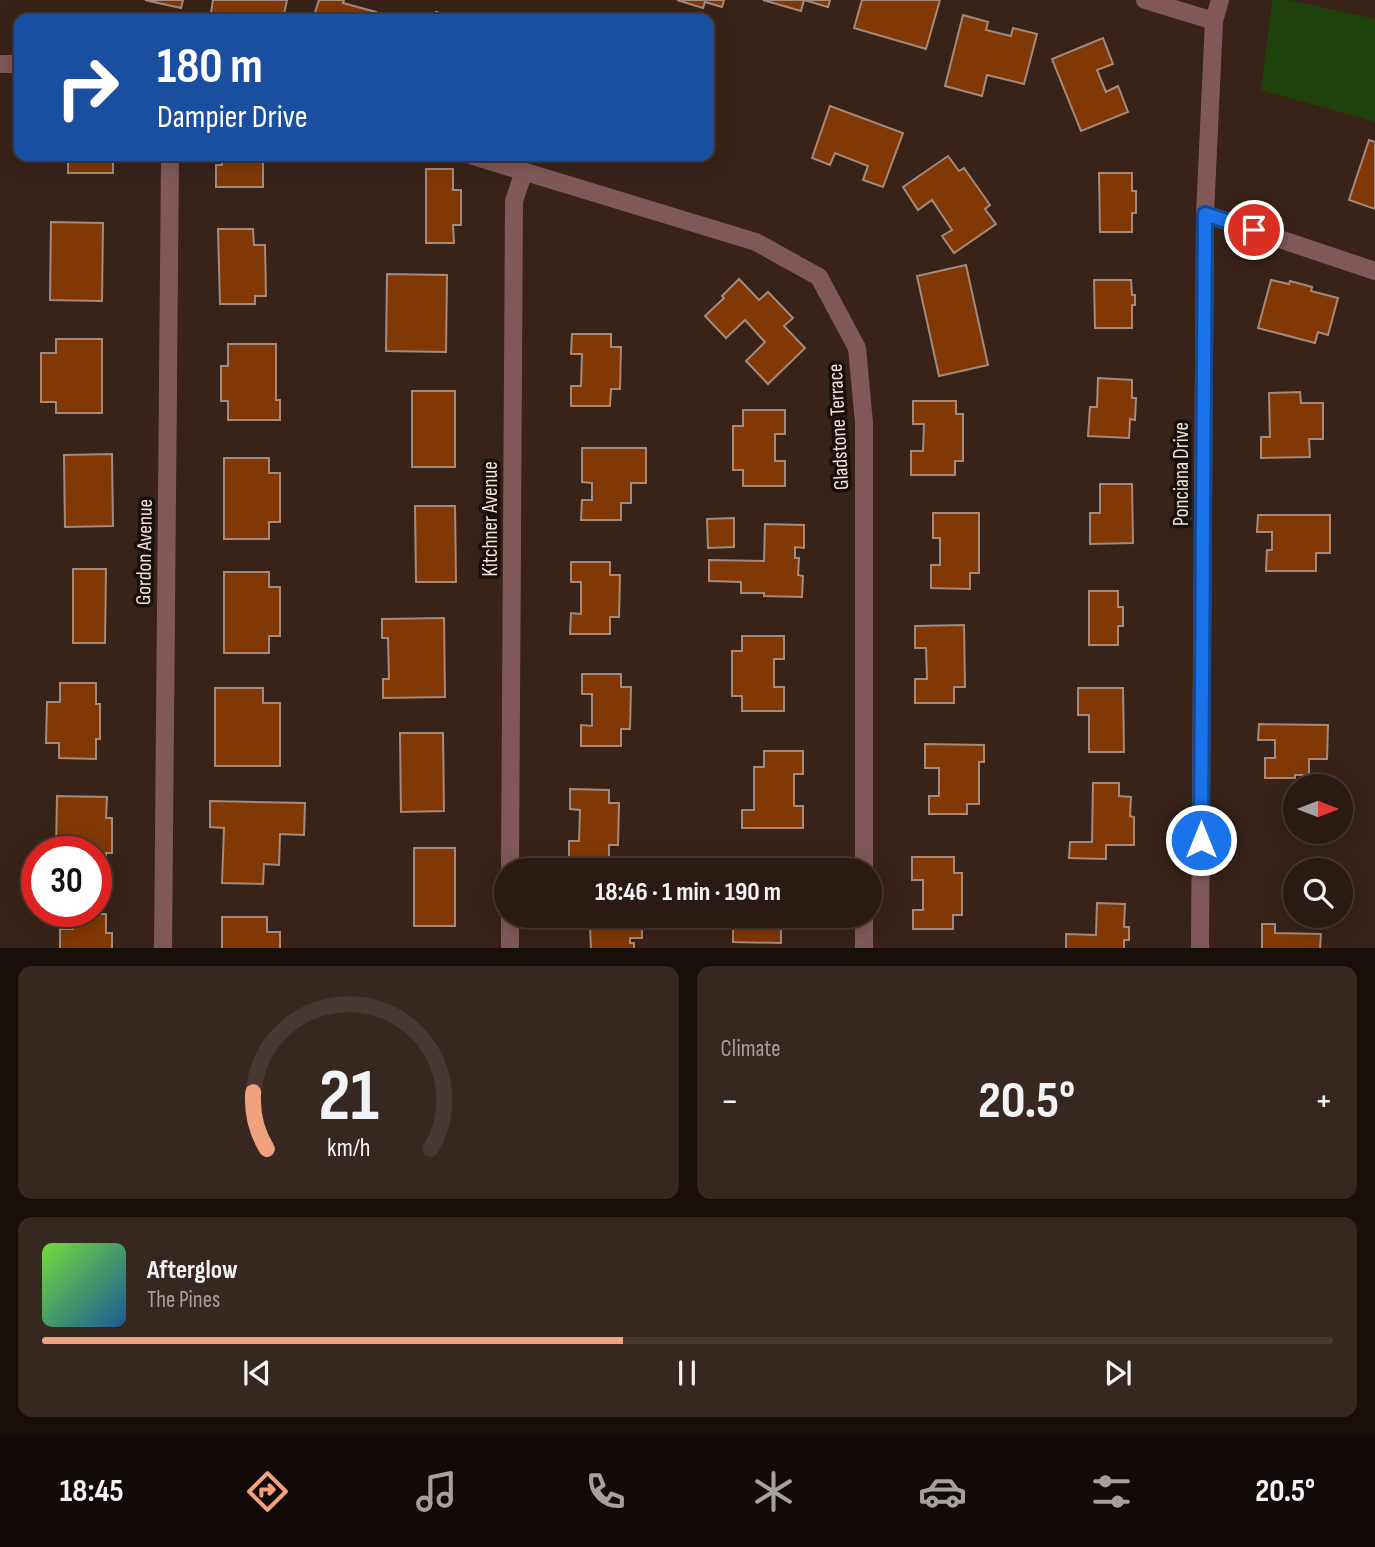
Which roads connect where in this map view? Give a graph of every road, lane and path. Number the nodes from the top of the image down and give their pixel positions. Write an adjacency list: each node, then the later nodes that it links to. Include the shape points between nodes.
1 (1145, 0): 3 (street)
2 (1220, 0): 3 (street, Ponciana Drive)
3 (1214, 20): 7 (street, Ponciana Drive)
4 (170, 161): 13 (street, Gordon Avenue)
5 (490, 161): 6 (street, Gladstone Terrace)
6 (524, 171): 9 (street, Kitchner Avenue, via 514,201); 10 (street, Gladstone Terrace, via 756,242 819,276 857,348 864,424)
7 (1205, 214): 8 (street); 16 (street, Ponciana Drive)
8 (1375, 271)
9 (510, 858)
10 (864, 858)
11 (510, 928): 14 (street)
12 (864, 928): 15 (street)
13 (163, 948)
14 (510, 948)
15 (863, 948)
16 (1200, 948)

